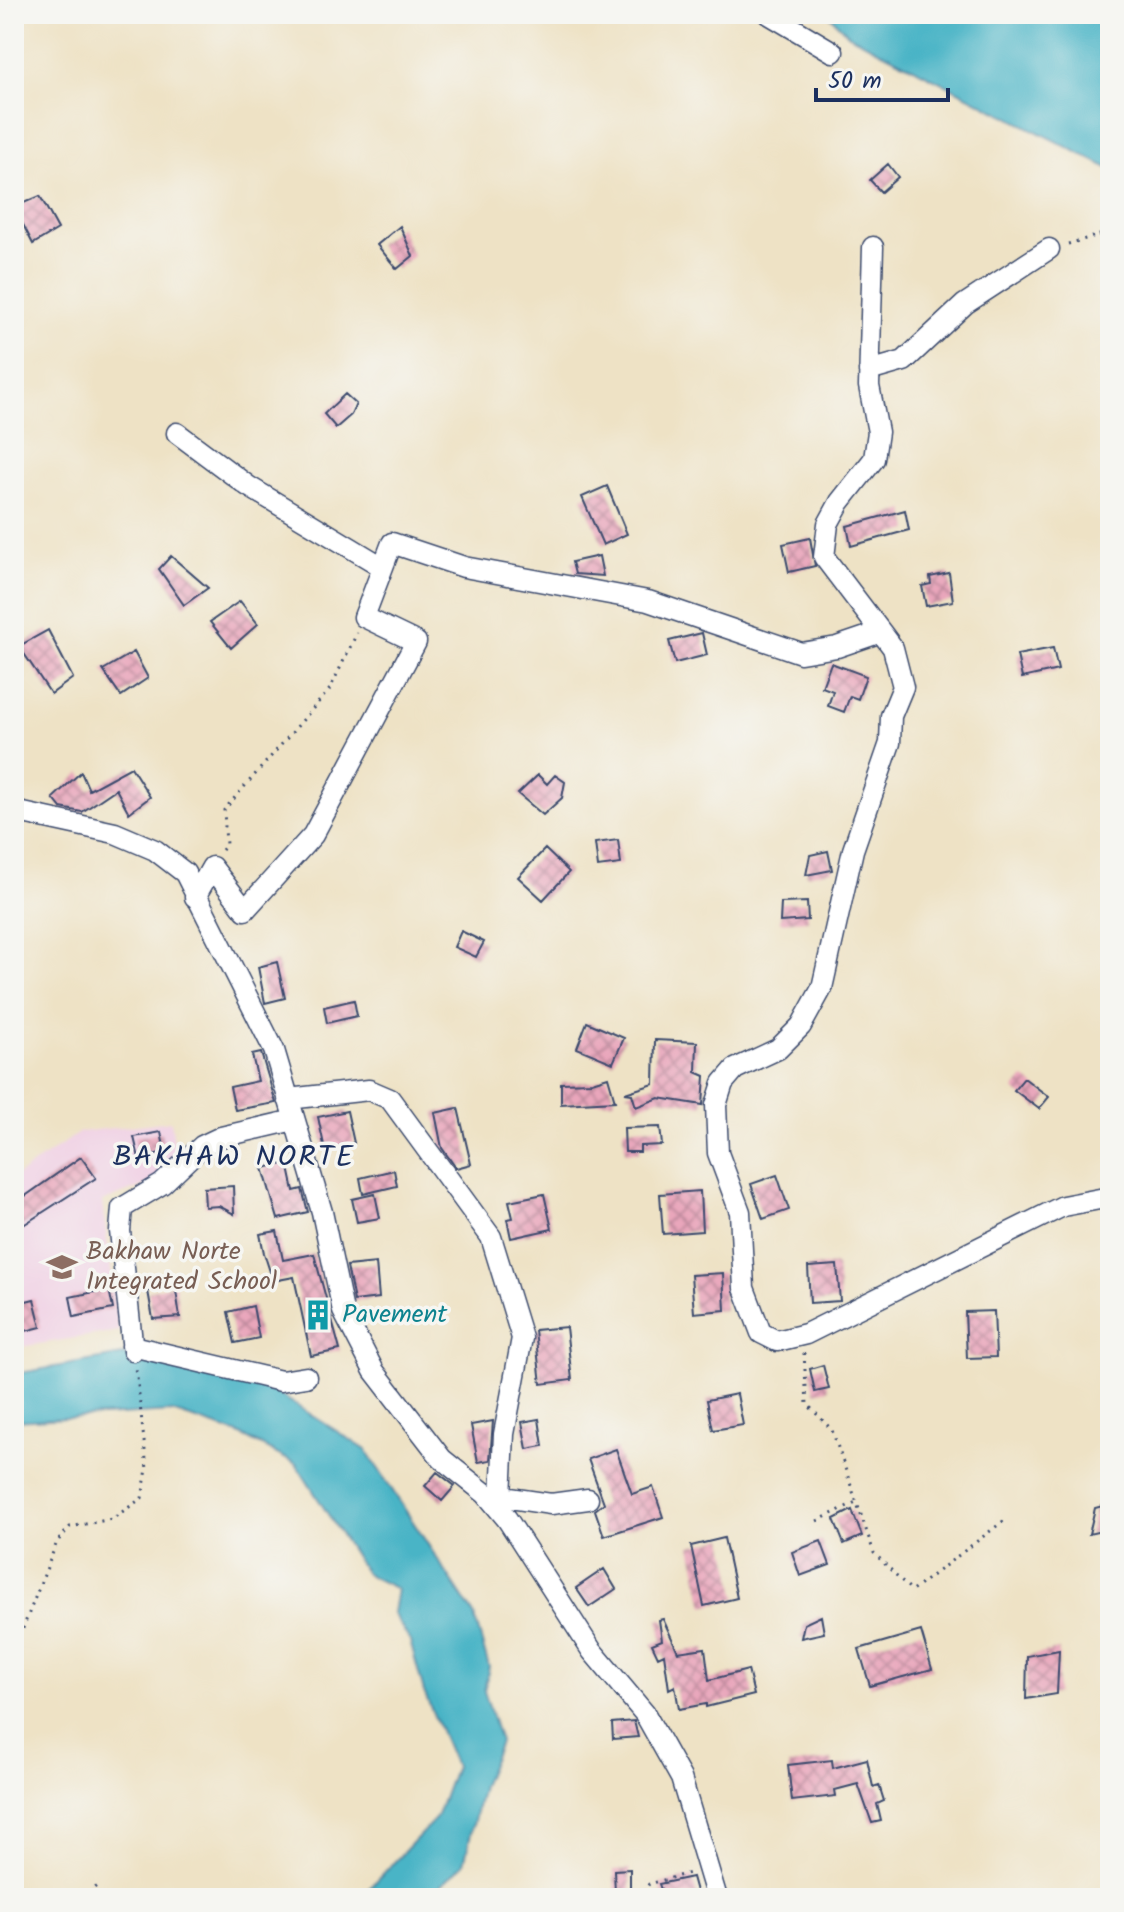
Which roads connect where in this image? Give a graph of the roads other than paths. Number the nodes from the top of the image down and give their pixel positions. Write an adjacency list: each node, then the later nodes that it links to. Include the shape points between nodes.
1 (769, 14): 2 (street)
2 (833, 52)
3 (873, 247): 5 (street)
4 (1049, 249): 5 (street, via 965,304 904,361)
5 (869, 371): 8 (street, via 878,432 874,459 828,524 824,557)
6 (177, 433): 7 (street, via 248,486)
7 (381, 566): 8 (street, via 392,543 464,567 648,601 801,653); 10 (street, via 364,617 416,642 313,835 245,910 212,867)
8 (881, 632): 13 (street, via 893,648 903,687 853,850 822,988 801,1026 778,1049 735,1069 723,1083 716,1105 718,1153 740,1212 744,1288 761,1333 777,1341 806,1334 1063,1206)
9 (14, 811): 10 (street, via 115,833 155,850 185,873)
10 (195, 897): 11 (street, via 274,1050)
11 (288, 1099): 12 (street); 15 (street, via 369,1090 390,1099 491,1237 522,1338)
12 (294, 1120): 14 (street, via 202,1146 162,1184 122,1208 120,1231 134,1353 281,1381); 15 (street, via 322,1212 343,1311 374,1371 442,1459)
13 (1110, 1197)
14 (306, 1377)
15 (494, 1496): 16 (street, via 551,1504); 17 (street, via 592,1651 645,1714 681,1778)
16 (588, 1499)
17 (717, 1898)

